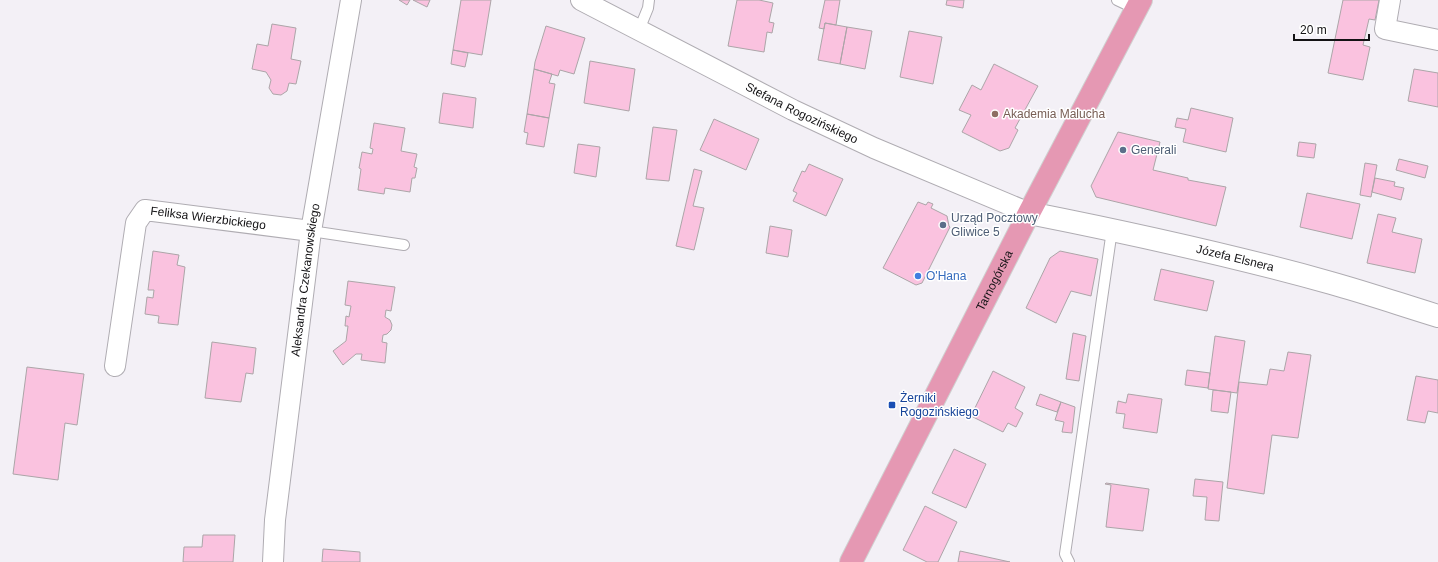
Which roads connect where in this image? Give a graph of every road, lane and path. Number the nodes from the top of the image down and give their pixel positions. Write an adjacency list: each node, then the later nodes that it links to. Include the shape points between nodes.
1 (351, 0): 11 (street, Aleksandra Czekanowskiego)
2 (581, 0): 7 (street, Stefana Rogozińskiego)
3 (649, 0): 7 (lane)
4 (1117, 0): 6 (lane)
5 (1390, 0): 8 (street, via 1385,29)
6 (1139, 5): 9 (main road, Tarnogórska)
7 (639, 30): 9 (street, Stefana Rogozińskiego, via 793,110 874,148)
8 (1438, 40)
9 (1029, 213): 10 (street, Józefa Elsnera); 16 (main road, Tarnogórska)
10 (1112, 230): 13 (street, Józefa Elsnera, via 1191,247 1331,283); 17 (lane, via 1065,554)
11 (311, 231): 12 (lane); 14 (street, Feliksa Wierzbickiego, via 145,210 136,223); 15 (street, Aleksandra Czekanowskiego, via 275,520)
12 (404, 245)
13 (1438, 316)
14 (116, 366)
15 (273, 562)
16 (851, 562)
17 (1069, 562)

